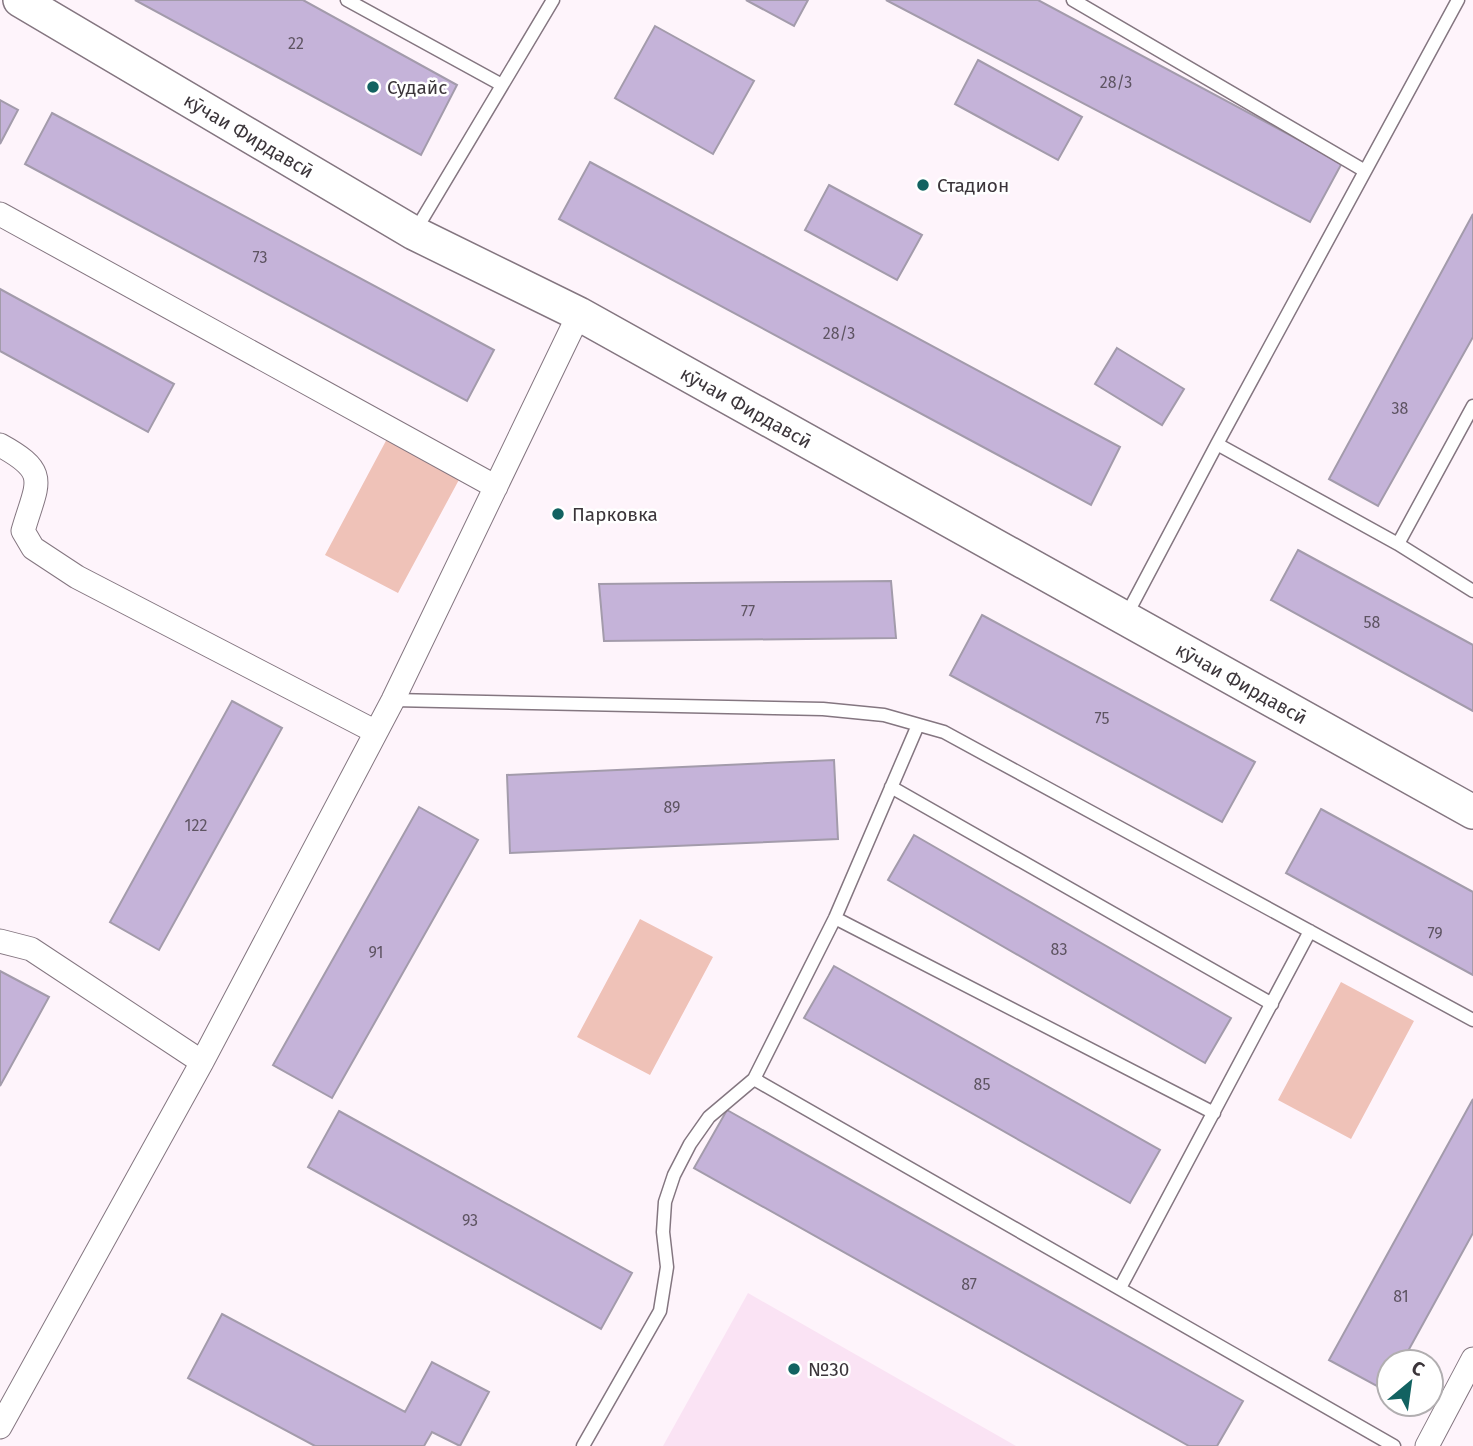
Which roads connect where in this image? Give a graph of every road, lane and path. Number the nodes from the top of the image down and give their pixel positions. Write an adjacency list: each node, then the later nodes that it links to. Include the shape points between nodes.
1 (20, 0): 9 (street, кӯчаи Фирдавсӣ)
2 (347, 0): 6 (lane)
3 (553, 0): 6 (lane)
4 (1073, 0): 7 (lane)
5 (1458, 0): 7 (lane)
6 (502, 85): 9 (lane)
7 (1365, 171): 12 (lane)
8 (0, 214): 14 (street)
9 (414, 233): 10 (street, кӯчаи Фирдавсӣ)
10 (579, 314): 14 (street); 17 (street, кӯчаи Фирдавсӣ)
11 (1473, 406): 15 (lane)
12 (1217, 444): 15 (lane); 17 (lane)
13 (0, 445): 20 (street, via 35,471 36,486 23,531 33,548 77,577)
14 (496, 487): 18 (street)
15 (1398, 544): 16 (lane)
16 (1473, 591)
17 (1125, 620): 22 (street, кӯчаи Фирдавсӣ)
18 (393, 701): 19 (lane, via 822,709 884,715); 20 (street)
19 (918, 724): 21 (lane); 24 (lane, via 944,732)
20 (376, 732): 28 (street)
21 (891, 787): 23 (lane); 26 (lane)
22 (1473, 812)
23 (835, 918): 29 (lane); 30 (lane)
24 (1310, 932): 26 (lane); 27 (lane)
25 (0, 941): 28 (street, via 31,949)
26 (1272, 1004): 30 (lane)
27 (1473, 1020)
28 (202, 1062): 33 (street)
29 (754, 1079): 31 (lane); 34 (lane, via 709,1117 674,1175 666,1202 667,1267 660,1311)
30 (1214, 1113): 31 (lane)
31 (1119, 1287): 35 (lane)
32 (1473, 1359): 36 (street)
33 (0, 1427)
34 (583, 1446)
35 (1394, 1446)
36 (1427, 1446)

